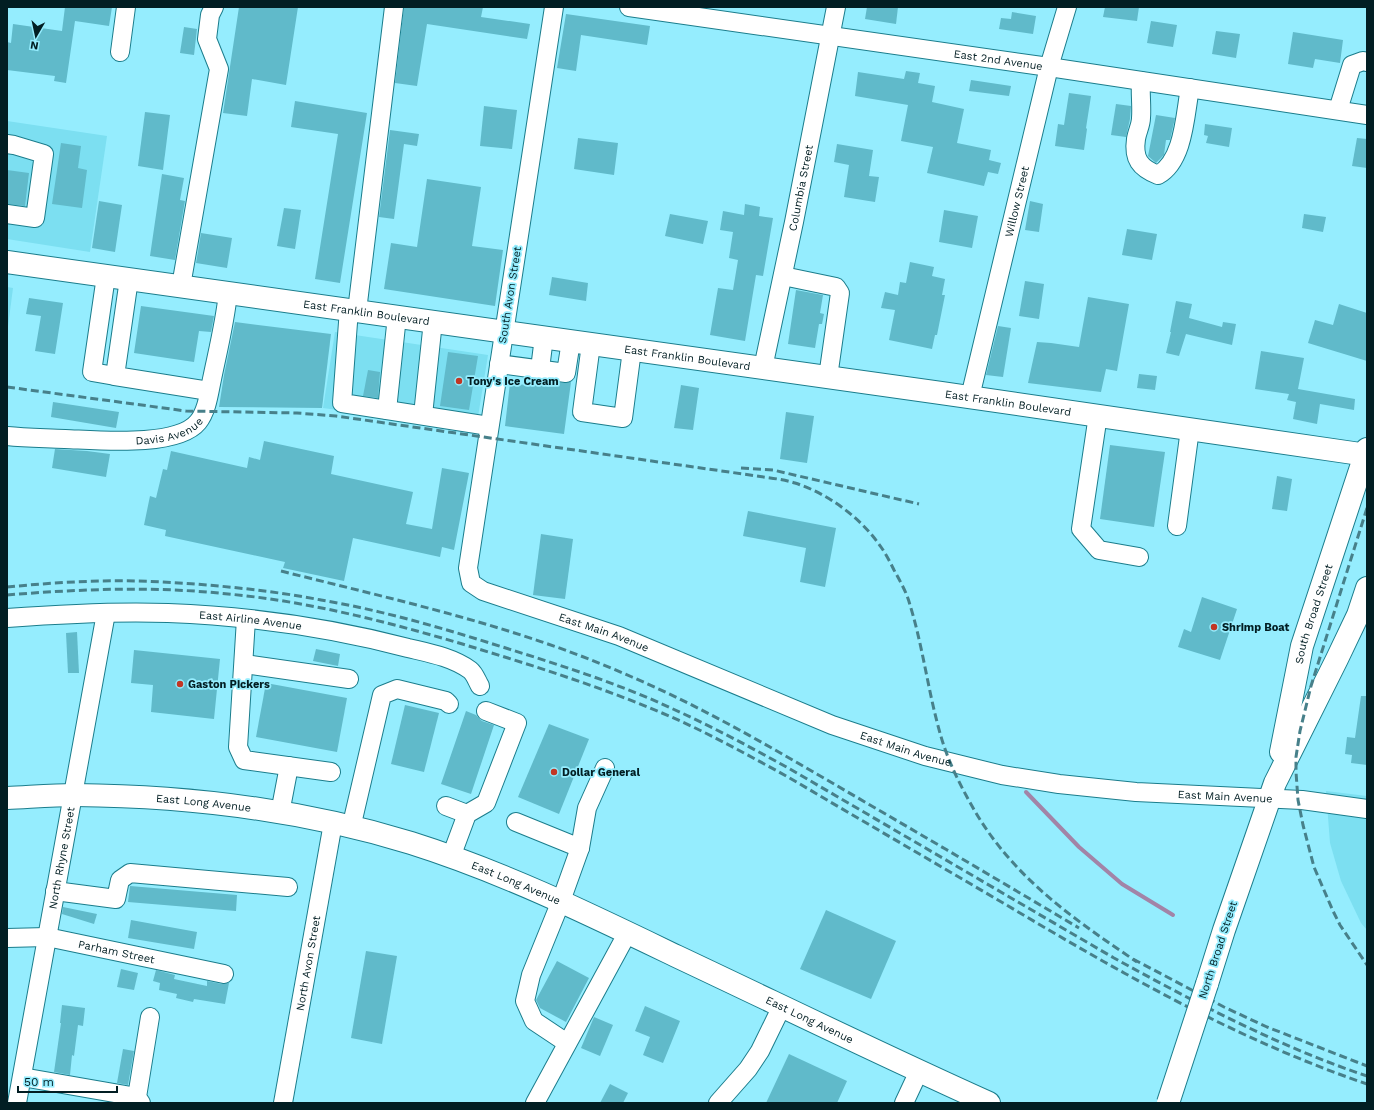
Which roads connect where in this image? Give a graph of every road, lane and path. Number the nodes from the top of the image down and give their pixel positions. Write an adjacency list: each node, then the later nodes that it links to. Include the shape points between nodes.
1 (126, 7): 9 (street)
2 (214, 7): 22 (street, via 210,15 207,39 219,69)
3 (394, 7): 24 (street)
4 (554, 7): 27 (street, South Avon Street)
5 (629, 7): 8 (street, East 2nd Avenue)
6 (836, 7): 8 (street, Columbia Street)
7 (1067, 7): 11 (street, Willow Street)
8 (830, 37): 11 (street, East 2nd Avenue); 20 (street, Columbia Street)
9 (120, 52)
10 (1367, 62): 14 (street, via 1352,65)
11 (1049, 67): 12 (street, East 2nd Avenue); 37 (street, Willow Street)
12 (1140, 81): 13 (street, East 2nd Avenue); 13 (street, via 1141,119 1136,140 1136,155 1147,171 1158,175 1165,171 1176,155)
13 (1190, 88): 14 (street, East 2nd Avenue)
14 (1338, 110): 15 (street, East 2nd Avenue)
15 (1367, 115)
16 (7, 144): 17 (street, via 44,154 34,218)
17 (7, 214)
18 (7, 262): 19 (main road, East Franklin Boulevard)
19 (106, 276): 21 (main road, East Franklin Boulevard); 34 (street, via 92,372)
20 (783, 276): 32 (street, Columbia Street); 35 (street, via 836,287 840,293)
21 (129, 279): 22 (main road, East Franklin Boulevard); 34 (street)
22 (181, 286): 23 (main road, East Franklin Boulevard)
23 (228, 292): 24 (main road, East Franklin Boulevard); 36 (street, Davis Avenue, via 225,322)
24 (353, 310): 25 (main road, East Franklin Boulevard); 38 (street, via 342,403)
25 (397, 316): 26 (main road, East Franklin Boulevard); 38 (street)
26 (433, 322): 27 (main road, East Franklin Boulevard); 40 (street)
27 (504, 331): 28 (main road, East Franklin Boulevard); 31 (street, South Avon Street)
28 (544, 337): 29 (main road, East Franklin Boulevard); 33 (street)
29 (581, 343): 30 (main road, East Franklin Boulevard); 30 (street, via 582,412 624,418); 33 (street, via 566,373)
30 (632, 350): 32 (main road, East Franklin Boulevard)
31 (499, 364): 33 (street); 41 (street, South Avon Street)
32 (763, 368): 35 (main road, East Franklin Boulevard)
33 (540, 369)
34 (115, 376): 36 (street)
35 (828, 377): 37 (main road, East Franklin Boulevard)
36 (209, 390): 43 (street, Davis Avenue, via 198,423 175,435 157,439 119,441)
37 (970, 397): 39 (main road, East Franklin Boulevard)
38 (387, 410): 40 (street)
39 (1098, 415): 42 (main road, East Franklin Boulevard); 46 (street, via 1081,529 1098,550)
40 (423, 416): 41 (street)
41 (489, 426): 47 (street, South Avon Street, via 468,568)
42 (1190, 429): 44 (main road, East Franklin Boulevard); 45 (street)
43 (7, 436)
44 (1366, 453): 60 (main road, South Broad Street, via 1302,646)
45 (1177, 526)
46 (1140, 557)
47 (471, 583): 60 (street, East Main Avenue, via 483,591 619,636 832,725 925,756 1002,775 1143,793)
48 (1367, 588): 60 (main road, via 1358,615)
49 (106, 613): 50 (street, East Airline Avenue); 51 (street, East Airline Avenue, via 168,613); 61 (street, North Rhyne Street)
50 (7, 618)
51 (246, 620): 52 (street); 54 (street, East Airline Avenue, via 367,637 433,654 453,661 472,672)
52 (244, 664): 53 (street); 57 (street, via 238,747 244,760)
53 (349, 679)
54 (480, 686)
55 (449, 704): 68 (street, North Avon Street, via 446,701 397,689 382,695)
56 (486, 711): 66 (street, via 517,723 486,803)
57 (289, 766): 59 (street); 65 (street)
58 (605, 768): 69 (street, via 587,808)
59 (331, 772)
60 (1272, 790): 64 (street, East Main Avenue, via 1302,800); 90 (main road, North Broad Street, bridge)
61 (73, 795): 62 (main road, East Long Avenue); 65 (main road, East Long Avenue, via 178,800); 72 (street, North Rhyne Street)
62 (7, 798)
63 (446, 806): 66 (street)
64 (1367, 809)
65 (280, 813): 68 (main road, East Long Avenue)
66 (467, 814): 70 (street)
67 (516, 822): 69 (street)
68 (342, 825): 70 (main road, East Long Avenue); 85 (street, North Avon Street)
69 (580, 848): 73 (street)
70 (451, 857): 73 (main road, East Long Avenue)
71 (288, 887): 72 (street, via 130,873 120,880 116,899)
72 (55, 891): 75 (street, North Rhyne Street)
73 (561, 901): 74 (main road, East Long Avenue); 80 (street, via 531,975 525,1001 534,1021)
74 (628, 932): 78 (main road, East Long Avenue); 80 (street)
75 (47, 937): 76 (street, Parham Street); 77 (street, Parham Street); 82 (street, North Rhyne Street)
76 (7, 938)
77 (224, 974)
78 (782, 1006): 81 (main road, East Long Avenue); 87 (street, via 760,1051)
79 (150, 1017): 83 (street)
80 (567, 1043): 86 (street)
81 (918, 1071): 88 (street); 89 (main road, East Long Avenue)
82 (22, 1077): 83 (street); 84 (street, North Rhyne Street)
83 (139, 1100)
84 (17, 1103)
85 (283, 1103)
86 (535, 1103)
87 (718, 1103)
88 (904, 1103)
89 (989, 1103)
90 (1168, 1103)

